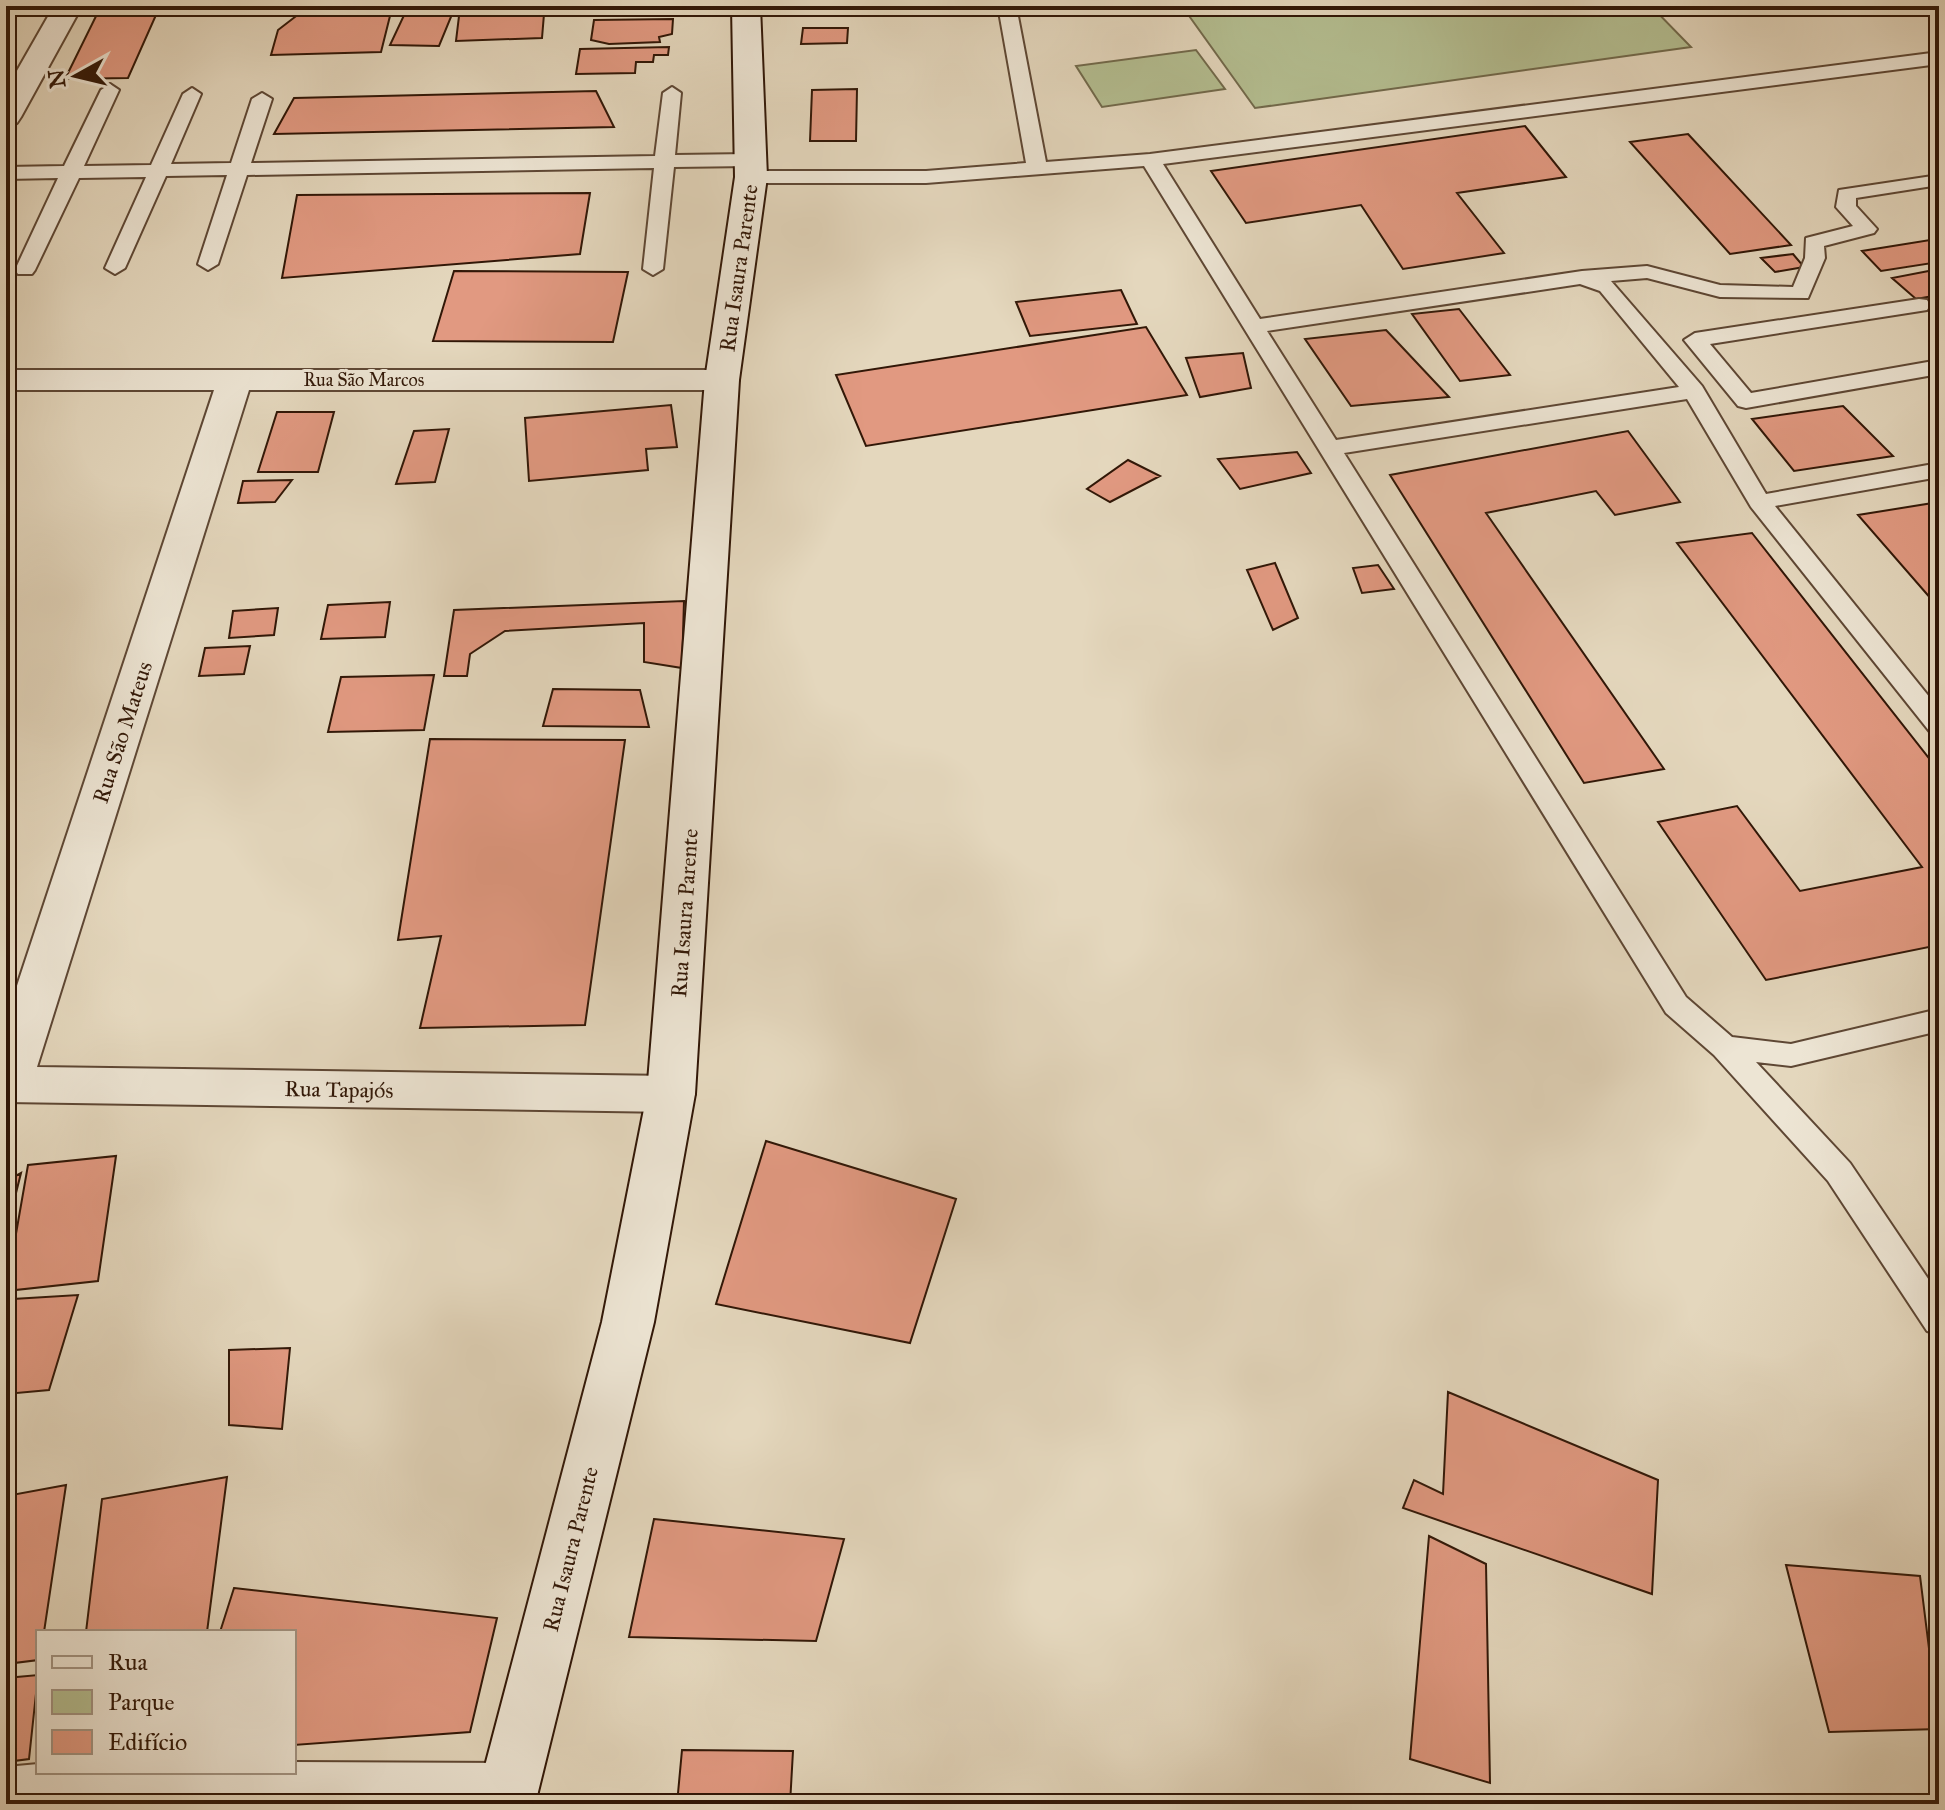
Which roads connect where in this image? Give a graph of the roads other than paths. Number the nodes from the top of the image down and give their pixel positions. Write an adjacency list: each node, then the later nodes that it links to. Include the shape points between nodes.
1 (68, 6): 9 (street)
2 (746, 6): 12 (street, Rua Isaura Parente)
3 (1007, 6): 14 (lane)
4 (1939, 58): 10 (lane)
5 (110, 90): 16 (lane)
6 (672, 93): 11 (lane)
7 (192, 94): 15 (lane)
8 (262, 99): 13 (lane)
9 (6, 117)
10 (1150, 160): 14 (lane); 25 (lane)
11 (667, 161): 12 (lane); 13 (lane); 21 (lane)
12 (750, 168): 14 (lane, via 926,177); 31 (street, Rua Isaura Parente)
13 (239, 169): 15 (lane); 19 (lane)
14 (1037, 169)
15 (158, 171): 16 (lane); 20 (lane)
16 (72, 172): 17 (lane); 22 (lane)
17 (6, 173)
18 (1936, 180): 23 (lane, via 1846,194 1846,207 1867,229 1813,242 1815,258 1801,294 1720,291 1647,272)
19 (208, 264)
20 (115, 268)
21 (653, 269)
22 (25, 270)
23 (1582, 277): 25 (lane); 27 (lane, via 1607,287)
24 (1919, 305): 26 (lane)
25 (1254, 326): 33 (lane)
26 (1695, 340): 27 (lane); 28 (lane, via 1746,401)
27 (1656, 345): 32 (lane)
28 (1939, 367)
29 (6, 380): 30 (street, Rua São Marcos)
30 (235, 380): 31 (street, Rua São Marcos); 39 (street, Rua São Mateus)
31 (722, 380): 40 (street, Rua Isaura Parente)
32 (1694, 391): 33 (lane); 35 (lane)
33 (1330, 448): 38 (lane, via 1676,1005)
34 (1939, 470): 35 (lane)
35 (1759, 502): 36 (lane)
36 (1939, 726)
37 (1939, 1020): 38 (lane, via 1791,1055)
38 (1724, 1047): 41 (lane, via 1839,1172)
39 (7, 1084): 40 (street, Rua Tapajós)
40 (671, 1094): 43 (street, Rua Isaura Parente, via 628,1322)
41 (1939, 1321)
42 (6, 1796): 43 (street, via 68,1789)
43 (506, 1797)

